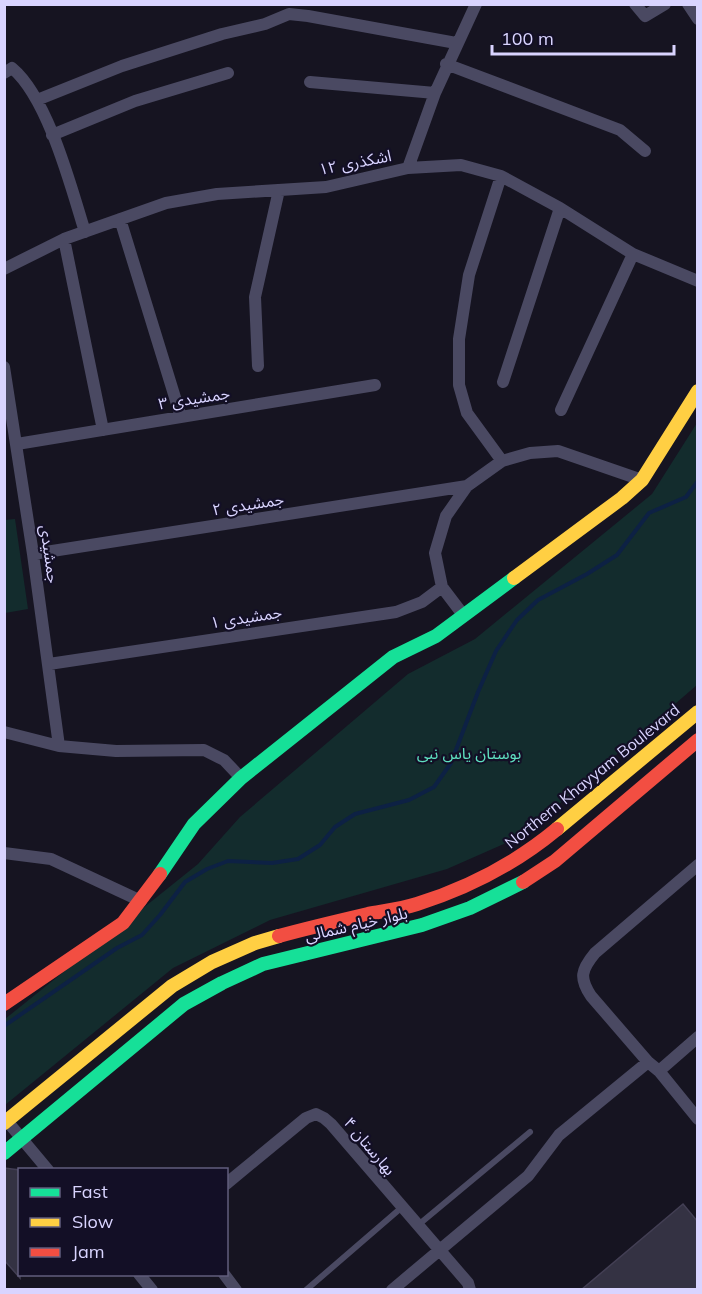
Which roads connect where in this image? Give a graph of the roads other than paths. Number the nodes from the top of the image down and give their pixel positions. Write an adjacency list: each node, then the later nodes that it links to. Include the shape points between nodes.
1 (476, 4): 6 (street)
2 (635, 4): 3 (street, via 645,16)
3 (664, 4)
4 (688, 4): 5 (street)
5 (698, 19)
6 (456, 43): 7 (street); 12 (street, via 289,14 122,66)
7 (446, 64): 11 (street); 14 (street, via 620,130)
8 (8, 71): 12 (street, via 22,77)
9 (228, 74): 13 (street, via 135,101)
10 (310, 82): 11 (street)
11 (435, 93): 15 (street)
12 (37, 100): 13 (street)
13 (52, 135): 20 (street)
14 (645, 151)
15 (408, 168): 16 (street, اشکذری ۱۲, via 461,165); 17 (street, اشکذری ۱۲, via 326,187)
16 (501, 176): 18 (street, اشکذری ۱۲); 34 (street, via 469,276 459,339 459,385 467,413)
17 (279, 190): 19 (street, اشکذری ۱۲, via 166,203); 25 (street, via 255,297)
18 (560, 208): 22 (street, اشکذری ۱۲); 27 (street)
19 (120, 219): 20 (street, اشکذری ۱۲); 31 (street)
20 (85, 232): 21 (street, اشکذری ۱۲)
21 (64, 239): 23 (street, اشکذری ۱۲); 32 (street)
22 (633, 254): 24 (street, اشکذری ۱۲); 30 (street)
23 (4, 269)
24 (698, 281)
25 (258, 366)
26 (4, 367): 33 (street, جمشیدی)
27 (503, 382)
28 (375, 385): 31 (street, جمشیدی ۳)
29 (698, 391): 35 (street)
30 (561, 410)
31 (181, 417): 32 (street, جمشیدی ۳)
32 (103, 430): 33 (street, جمشیدی ۳)
33 (17, 444): 37 (street, جمشیدی)
34 (502, 461): 35 (street, via 558,451); 36 (street)
35 (642, 480): 39 (street)
36 (468, 486): 37 (street, جمشیدی ۲); 38 (street, via 446,516 435,553)
37 (33, 554): 40 (street, جمشیدی)
38 (442, 587): 39 (street); 40 (street, جمشیدی ۱, via 422,602 396,612)
39 (464, 616): 47 (street, via 436,636 393,657)
40 (48, 664): 45 (street, جمشیدی)
41 (698, 712): 43 (street, Northern Khayyam Boulevard)
42 (5, 730): 45 (street)
43 (668, 736): 46 (street); 56 (street, Northern Khayyam Boulevard, via 542,842 502,868 416,904 314,926 255,943 212,962 172,986)
44 (698, 740): 46 (street, بلوار خیام شمالی)
45 (59, 746): 47 (street, via 116,751 204,750 224,760)
46 (682, 753): 58 (street, بلوار خیام شمالی, via 555,861 513,888 423,925 263,964 213,988 184,1005)
47 (241, 778): 50 (street, via 194,824)
48 (4, 853): 50 (street, via 51,859)
49 (698, 865): 53 (street, via 595,954 582,975 591,996)
50 (141, 901): 51 (street, via 123,923)
51 (4, 1004)
52 (698, 1038): 54 (street)
53 (648, 1062): 54 (street); 64 (street, via 559,1135 528,1176)
54 (659, 1071): 55 (street)
55 (698, 1119)
56 (6, 1122): 58 (street)
57 (530, 1132): 63 (lane)
58 (22, 1139): 59 (street); 60 (street)
59 (4, 1153)
60 (46, 1168)
61 (228, 1182): 62 (street, بهارستان ۴, via 316,1114 331,1124)
62 (401, 1208): 63 (street, بهارستان ۴); 69 (lane)
63 (417, 1227): 64 (street, بهارستان ۴)
64 (438, 1251): 70 (street); 71 (street, بهارستان ۴)
65 (141, 1276): 67 (street)
66 (225, 1276): 68 (street)
67 (152, 1290)
68 (236, 1290)
69 (306, 1290)
70 (392, 1290)
71 (470, 1290)

